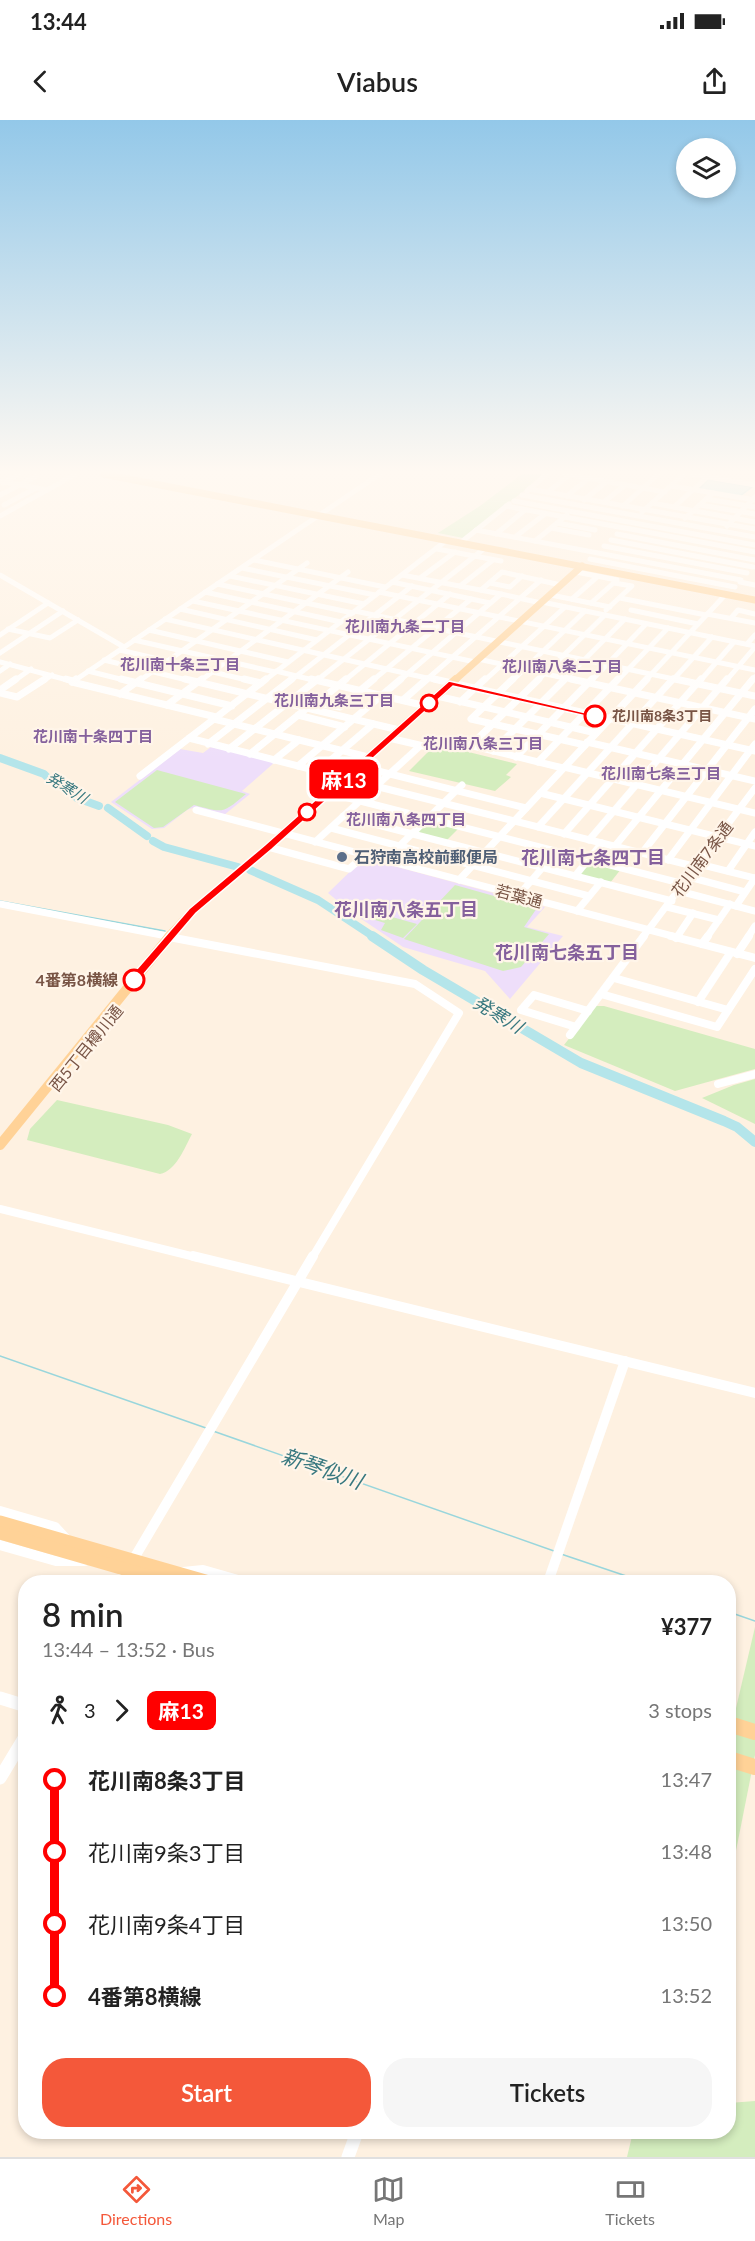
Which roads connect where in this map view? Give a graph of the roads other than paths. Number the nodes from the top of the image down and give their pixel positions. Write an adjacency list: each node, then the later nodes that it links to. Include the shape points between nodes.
1 (240, 569): 21 (street)
2 (247, 569): 24 (street)
3 (298, 569): 24 (street); 26 (street)
4 (410, 569): 18 (street)
5 (432, 569): 27 (street)
6 (457, 569): 31 (street)
7 (482, 569): 41 (street)
8 (579, 569): 16 (main road, 西5丁目樽川通)
9 (597, 569): 19 (main road)
10 (633, 569): 19 (street)
11 (640, 569): 23 (street)
12 (683, 569): 23 (street); 29 (street)
13 (727, 569): 17 (street)
14 (751, 569): 17 (street)
15 (348, 572): 26 (street)
16 (576, 572): 25 (street); 37 (main road, 西5丁目樽川通)
17 (747, 573): 29 (street)
18 (402, 575): 27 (street); 30 (street)
19 (627, 575): 34 (main road)
20 (0, 576): 64 (street)
21 (230, 576): 35 (street); 36 (street)
22 (522, 576): 28 (street); 32 (street, via 510,587); 32 (street, via 502,572)
23 (677, 576): 34 (street); 43 (street)
24 (286, 577): 36 (street); 39 (street)
25 (597, 577): 33 (street, via 617,580); 58 (street)
26 (341, 578): 39 (street); 42 (street)
27 (420, 578): 31 (street)
28 (541, 580): 37 (street); 55 (street)
29 (740, 581): 38 (street); 43 (street)
30 (392, 582): 40 (street); 42 (street)
31 (440, 582): 41 (street); 44 (street)
32 (490, 583): 45 (street)
33 (614, 583): 56 (street, via 632,586); 68 (street)
34 (669, 583): 52 (main road)
35 (217, 584): 46 (street); 47 (street)
36 (274, 585): 47 (street); 48 (street)
37 (561, 585): 53 (main road, 西5丁目樽川通)
38 (755, 585)
39 (329, 586): 48 (street); 49 (street)
40 (412, 586): 44 (street); 54 (street)
41 (460, 586): 45 (street)
42 (385, 587): 49 (street)
43 (735, 587): 52 (street)
44 (431, 590): 50 (street); 59 (street)
45 (481, 590): 51 (street)
46 (205, 592): 61 (street); 62 (street)
47 (263, 594): 62 (street); 65 (street)
48 (318, 594): 65 (street); 69 (street)
49 (377, 594): 54 (street); 69 (street)
50 (450, 594): 57 (street); 70 (street)
51 (501, 594): 55 (street); 66 (street)
52 (727, 594): 60 (main road); 82 (street)
53 (551, 595): 58 (street); 67 (main road, 西5丁目樽川通)
54 (398, 596): 59 (street); 84 (street)
55 (520, 598): 67 (street); 86 (street)
56 (620, 598): 63 (street); 72 (street)
57 (471, 599): 66 (street); 74 (street)
58 (572, 599): 68 (street)
59 (417, 600): 70 (street); 89 (street)
60 (755, 600)
61 (193, 601): 73 (street); 77 (street)
62 (250, 602): 77 (street); 79 (street)
63 (639, 602): 75 (street); 82 (street)
64 (48, 603): 76 (street); 103 (street)
65 (307, 603): 79 (street); 80 (street)
66 (490, 603): 81 (street)
67 (541, 603): 71 (street); 95 (main road, 西5丁目樽川通)
68 (591, 603): 72 (street)
69 (364, 604): 80 (street)
70 (438, 605): 74 (street); 97 (street)
71 (565, 607): 78 (street); 100 (street)
72 (610, 607): 85 (street)
73 (180, 609): 88 (street); 92 (street)
74 (457, 609): 81 (street); 101 (street)
75 (631, 610): 90 (street); 99 (street)
76 (63, 611): 91 (street); 112 (street)
77 (238, 611): 92 (street); 93 (street)
78 (585, 611): 85 (street); 108 (street)
79 (295, 612): 93 (street); 94 (street)
80 (354, 612): 84 (street); 94 (street)
81 (478, 613): 86 (street); 109 (street)
82 (707, 614): 87 (street); 99 (street)
83 (755, 614): 87 (street, via 738,610)
84 (375, 615): 89 (street); 113 (street)
85 (603, 615): 90 (street); 114 (street)
86 (499, 617): 95 (street); 116 (street)
87 (731, 618): 96 (street)
88 (165, 619): 104 (street); 105 (street)
89 (394, 619): 97 (street); 118 (street)
90 (623, 619): 98 (street); 119 (street)
91 (78, 620): 112 (street, via 50,638); 131 (street)
92 (225, 620): 105 (street); 106 (street)
93 (283, 621): 106 (street); 107 (street)
94 (341, 622): 107 (street)
95 (520, 622): 100 (street); 124 (main road, 西5丁目樽川通)
96 (755, 623)
97 (414, 624): 101 (street); 126 (street)
98 (646, 624): 102 (street); 127 (street)
99 (698, 624): 110 (street)
100 (543, 626): 108 (street); 129 (street)
101 (434, 628): 109 (street); 132 (street)
102 (668, 628): 110 (street); 133 (street)
103 (8, 629): 111 (street); 112 (street)
104 (149, 630): 120 (street); 123 (street)
105 (211, 630): 121 (street); 123 (street)
106 (270, 630): 121 (street); 122 (street)
107 (329, 631): 113 (street); 122 (street)
108 (563, 631): 114 (street); 137 (street)
109 (455, 632): 116 (street); 138 (street)
110 (690, 633): 117 (street); 140 (street)
111 (0, 634)
112 (28, 634): 139 (street)
113 (349, 635): 118 (street); 141 (street)
114 (584, 635): 119 (street); 142 (street)
115 (755, 635): 128 (street)
116 (476, 637): 124 (street); 143 (street)
117 (712, 637): 125 (street); 144 (street)
118 (369, 639): 126 (street); 145 (street)
119 (605, 639): 127 (street); 147 (street)
120 (134, 640): 131 (street); 134 (street)
121 (256, 640): 135 (street); 136 (street)
122 (317, 640): 136 (street)
123 (196, 641): 134 (street); 135 (street)
124 (498, 641): 129 (street); 149 (main road, 西5丁目樽川通)
125 (734, 642): 128 (street); 153 (street)
126 (390, 643): 132 (street); 155 (street)
127 (626, 644): 133 (street); 157 (street)
128 (747, 644): 130 (street)
129 (521, 646): 137 (street); 156 (street)
130 (755, 646): 158 (street)
131 (122, 648): 146 (street); 148 (street)
132 (411, 648): 138 (street); 160 (street)
133 (647, 648): 140 (street); 162 (street)
134 (181, 651): 148 (street); 151 (street)
135 (241, 651): 151 (street); 152 (street)
136 (303, 651): 141 (street); 152 (street)
137 (543, 651): 142 (street); 161 (street)
138 (432, 652): 143 (street); 169 (street)
139 (0, 653)
140 (671, 653): 144 (street); 171 (street)
141 (323, 655): 145 (street); 173 (street)
142 (564, 655): 147 (street); 170 (street)
143 (452, 657): 149 (street); 175 (street)
144 (693, 657): 153 (street); 177 (street)
145 (344, 659): 155 (street); 178 (street)
146 (104, 660): 165 (street); 166 (street)
147 (584, 660): 157 (street); 176 (street)
148 (166, 661): 166 (street); 167 (street)
149 (477, 661): 156 (street); 183 (main road, 西5丁目樽川通)
150 (0, 662): 154 (street)
151 (227, 662): 167 (street); 168 (street)
152 (288, 662): 168 (street)
153 (715, 662): 158 (street); 185 (street)
154 (10, 664): 159 (street); 164 (street)
155 (364, 664): 160 (street); 186 (street)
156 (501, 664): 161 (street); 189 (street)
157 (606, 664): 162 (street); 184 (street)
158 (737, 666): 163 (street); 188 (street)
159 (31, 669): 172 (street); 191 (street)
160 (386, 669): 169 (street); 190 (street)
161 (523, 669): 170 (street); 192 (street)
162 (628, 669): 171 (street); 187 (street)
163 (755, 670)
164 (0, 671)
165 (88, 671): 179 (street); 180 (street)
166 (151, 672): 180 (street); 181 (street)
167 (212, 672): 181 (street); 182 (street)
168 (276, 672): 173 (street); 182 (street)
169 (407, 673): 175 (street); 198 (street)
170 (544, 674): 176 (street); 201 (street)
171 (651, 674): 177 (street); 193 (street)
172 (52, 675): 179 (street); 191 (street, via 17,698)
173 (298, 676): 178 (street); 203 (street)
174 (755, 677): 194 (street)
175 (428, 678): 183 (street); 204 (street)
176 (566, 678): 184 (street); 207 (street)
177 (674, 678): 185 (street); 202 (street)
178 (318, 681): 186 (street); 209 (street)
179 (73, 682): 195 (street)
180 (136, 682): 195 (street); 196 (street)
181 (198, 683): 196 (street); 197 (street)
182 (261, 683): 197 (street)
183 (452, 683): 189 (street); 199 (main road, 西5丁目樽川通)
184 (587, 683): 187 (street); 214 (street)
185 (697, 683): 188 (street); 208 (street)
186 (339, 686): 190 (street); 206 (street)
187 (610, 688): 193 (street); 219 (street)
188 (718, 688): 194 (street); 215 (street)
189 (476, 689): 192 (street); 205 (street)
190 (359, 690): 198 (street); 206 (street, via 340,707)
191 (0, 692)
192 (497, 693): 201 (street); 213 (street)
193 (633, 693): 202 (street); 226 (street)
194 (741, 693): 200 (street); 220 (street)
195 (120, 694): 210 (street)
196 (183, 694): 210 (street); 211 (street)
197 (246, 694): 203 (street); 211 (street)
198 (381, 695): 204 (street); 225 (street)
199 (437, 696): 205 (street); 212 (main road, 西5丁目樽川通)
200 (755, 696)
201 (519, 698): 207 (street); 218 (street)
202 (657, 698): 208 (street); 233 (street)
203 (267, 699): 209 (street); 230 (street)
204 (403, 700): 212 (street)
205 (460, 702): 213 (street)
206 (317, 703): 216 (street)
207 (541, 703): 214 (street); 223 (street)
208 (679, 703): 215 (street); 238 (street)
209 (288, 704): 216 (street); 236 (street)
210 (167, 705): 224 (street)
211 (232, 706): 224 (street)
212 (426, 706): 239 (main road, 西5丁目樽川通)
213 (484, 707): 218 (street); 232 (street, via 471,719)
214 (563, 708): 219 (street); 229 (street)
215 (701, 708): 220 (street); 242 (street)
216 (308, 709): 221 (street); 222 (street)
217 (755, 709): 227 (street)
218 (506, 712): 223 (street); 232 (street)
219 (585, 713): 226 (street); 235 (street)
220 (725, 713): 227 (street); 248 (street)
221 (330, 714): 225 (street); 228 (street)
222 (298, 715): 228 (street); 241 (street)
223 (528, 717): 229 (street); 237 (street)
224 (215, 718): 230 (street); 244 (street)
225 (353, 719): 231 (street); 234 (street)
226 (609, 719): 233 (street); 240 (street)
227 (751, 719): 252 (street)
228 (321, 721): 234 (street)
229 (550, 722): 235 (street); 243 (street)
230 (234, 724): 236 (street); 250 (street)
231 (373, 724): 239 (street); 260 (street)
232 (493, 724): 237 (street); 255 (street)
233 (633, 724): 238 (street); 257 (street)
234 (345, 727): 253 (street)
235 (572, 727): 240 (street); 247 (street)
236 (254, 729): 241 (street); 259 (street)
237 (514, 729): 243 (street); 261 (street)
238 (656, 729): 242 (street); 262 (street)
239 (399, 730): 245 (main road, 西5丁目樽川通)
240 (596, 733): 251 (street)
241 (274, 734): 246 (street); 263 (street)
242 (679, 734): 248 (street); 266 (street)
243 (538, 735): 247 (street); 265 (street)
244 (189, 738): 250 (street); 277 (street)
245 (389, 738): 254 (street); 264 (main road, 西5丁目樽川通)
246 (299, 740): 253 (street); 267 (street)
247 (561, 740): 251 (street); 268 (street)
248 (703, 740): 252 (street); 269 (street)
249 (461, 743): 255 (street)
250 (208, 744): 259 (street)
251 (586, 744): 257 (street); 272 (street)
252 (726, 745): 258 (street); 273 (street)
253 (323, 746): 260 (street); 270 (street)
254 (420, 746): 256 (street); 276 (street)
255 (470, 746): 261 (street)
256 (432, 748)
257 (611, 748): 262 (street); 275 (street)
258 (754, 748): 278 (street)
259 (229, 749): 263 (street)
260 (341, 750): 264 (street); 274 (street)
261 (493, 751): 265 (street)
262 (634, 753): 266 (street); 280 (street)
263 (250, 754): 267 (street)
264 (368, 757): 271 (main road, 西5丁目樽川通)
265 (516, 757): 268 (street)
266 (658, 759): 269 (street); 282 (street)
267 (274, 760): 270 (street)
268 (538, 762): 272 (street)
269 (683, 764): 273 (street); 286 (street)
270 (298, 766): 274 (street)
271 (358, 766): 276 (street); 279 (main road, 西5丁目樽川通)
272 (564, 768): 275 (street); 288 (street)
273 (707, 770): 278 (street); 289 (street)
274 (318, 771): 279 (street)
275 (588, 773): 280 (street); 290 (street)
276 (389, 774): 283 (street); 284 (street)
277 (140, 776)
278 (733, 776): 281 (street); 292 (street)
279 (345, 778): 287 (main road, 西5丁目樽川通)
280 (612, 779): 282 (street); 294 (street)
281 (755, 781)
282 (636, 784): 286 (street); 298 (street)
283 (375, 786): 291 (street); 293 (street)
284 (459, 788): 293 (street); 295 (street)
285 (755, 788): 296 (street, 花川南7条通)
286 (662, 790): 289 (street); 302 (street)
287 (329, 793): 291 (street); 309 (main road, 西5丁目樽川通)
288 (540, 794): 290 (street); 295 (street)
289 (687, 796): 292 (street); 304 (street)
290 (563, 799): 294 (street); 305 (street)
291 (359, 801): 300 (street); 301 (street)
292 (711, 802): 296 (street); 307 (street)
293 (443, 803): 301 (street); 303 (street)
294 (588, 805): 298 (street); 311 (street)
295 (526, 808): 303 (street)
296 (740, 809): 299 (street); 313 (street, 花川南7条通)
297 (196, 810): 309 (street, 若葉通)
298 (613, 811): 302 (street); 314 (street)
299 (755, 813)
300 (343, 816): 306 (street); 310 (street)
301 (428, 818): 310 (street); 312 (street)
302 (639, 818): 304 (street); 319 (street)
303 (514, 821): 305 (street); 312 (street)
304 (664, 824): 307 (street); 323 (street)
305 (538, 827): 311 (street)
306 (331, 828): 315 (street); 318 (street)
307 (690, 830): 313 (street); 326 (street)
308 (755, 832): 317 (street)
309 (284, 834): 315 (street, 若葉通); 321 (main road, 西5丁目樽川通)
310 (413, 834): 318 (street); 322 (street)
311 (564, 834): 314 (street)
312 (499, 837): 322 (street); 325 (street)
313 (719, 837): 317 (street); 329 (street, 花川南7条通)
314 (589, 840): 316 (street)
315 (315, 842): 324 (street, 若葉通)
316 (602, 843): 319 (street); 325 (street)
317 (747, 844): 320 (street); 331 (street)
318 (400, 846): 327 (street); 328 (street)
319 (615, 846): 323 (street)
320 (755, 846)
321 (268, 847): 324 (street, via 350,869); 351 (main road, 西5丁目樽川通)
322 (485, 852): 328 (street); 330 (street)
323 (642, 853): 326 (street)
324 (365, 855): 327 (street, 若葉通)
325 (589, 859): 332 (street); 336 (street)
326 (668, 860): 329 (street)
327 (385, 861): 334 (street, 若葉通)
328 (473, 865): 334 (street); 335 (street)
329 (698, 865): 331 (street); 336 (street, 花川南7条通)
330 (543, 867): 332 (street); 335 (street)
331 (728, 871): 333 (street)
332 (575, 876): 337 (street)
333 (754, 879): 339 (street)
334 (459, 880): 340 (street, 若葉通)
335 (531, 881): 340 (street); 341 (street)
336 (686, 881): 338 (street, 花川南7条通); 339 (street)
337 (601, 882): 341 (street); 343 (street)
338 (679, 891): 343 (street, 花川南7条通); 344 (street)
339 (745, 892): 344 (street)
340 (518, 896): 345 (street, 若葉通)
341 (589, 896): 345 (street)
342 (0, 904): 351 (street)
343 (669, 904): 347 (street); 350 (street, 花川南7条通)
344 (733, 905): 346 (street); 348 (street)
345 (577, 911): 350 (street, 若葉通)
346 (755, 911)
347 (693, 914): 348 (street); 352 (street)
348 (719, 921): 353 (street)
349 (755, 926): 354 (street)
350 (650, 930): 352 (street, 若葉通); 357 (street, 花川南7条通)
351 (173, 937): 366 (main road, 西5丁目樽川通); 367 (main road, 西5丁目樽川通); 369 (street, via 415,984 459,1013)
352 (676, 938): 353 (street, 若葉通)
353 (702, 944): 354 (street, 若葉通)
354 (734, 953): 355 (street, 若葉通); 359 (street)
355 (755, 958)
356 (755, 969): 360 (street)
357 (614, 978): 358 (street, 花川南7条通); 359 (street)
358 (601, 994): 360 (street, via 717,1027); 361 (street, 花川南7条通)
359 (698, 1002): 360 (street)
360 (728, 1010)
361 (588, 1011): 362 (street, 花川南7条通); 362 (street, via 534,995 521,1010)
362 (576, 1027): 363 (street, 花川南7条通)
363 (570, 1035)
364 (755, 1074): 365 (street)
365 (718, 1084)
366 (0, 1144)
367 (0, 1155)
368 (0, 1209): 369 (street)
369 (298, 1281): 370 (street); 378 (street)
370 (625, 1361): 371 (street); 383 (street)
371 (755, 1393)
372 (0, 1511): 375 (street, via 55,1527)
373 (0, 1522): 375 (main road)
374 (0, 1533): 377 (main road)
375 (68, 1541): 378 (main road)
376 (0, 1545): 377 (street, via 56,1561)
377 (98, 1561): 378 (main road)
378 (129, 1565): 379 (street); 380 (main road)
379 (124, 1575)
380 (163, 1575)
381 (184, 1575): 382 (street, via 203,1570)
382 (220, 1575)
383 (550, 1575)
384 (0, 1698): 385 (street)
385 (18, 1704)
386 (736, 1726): 387 (main road)
387 (755, 1732)
388 (18, 1748): 391 (street)
389 (736, 1761): 390 (main road)
390 (755, 1767)
391 (0, 1778)
392 (354, 2139): 393 (street)
393 (348, 2157)

